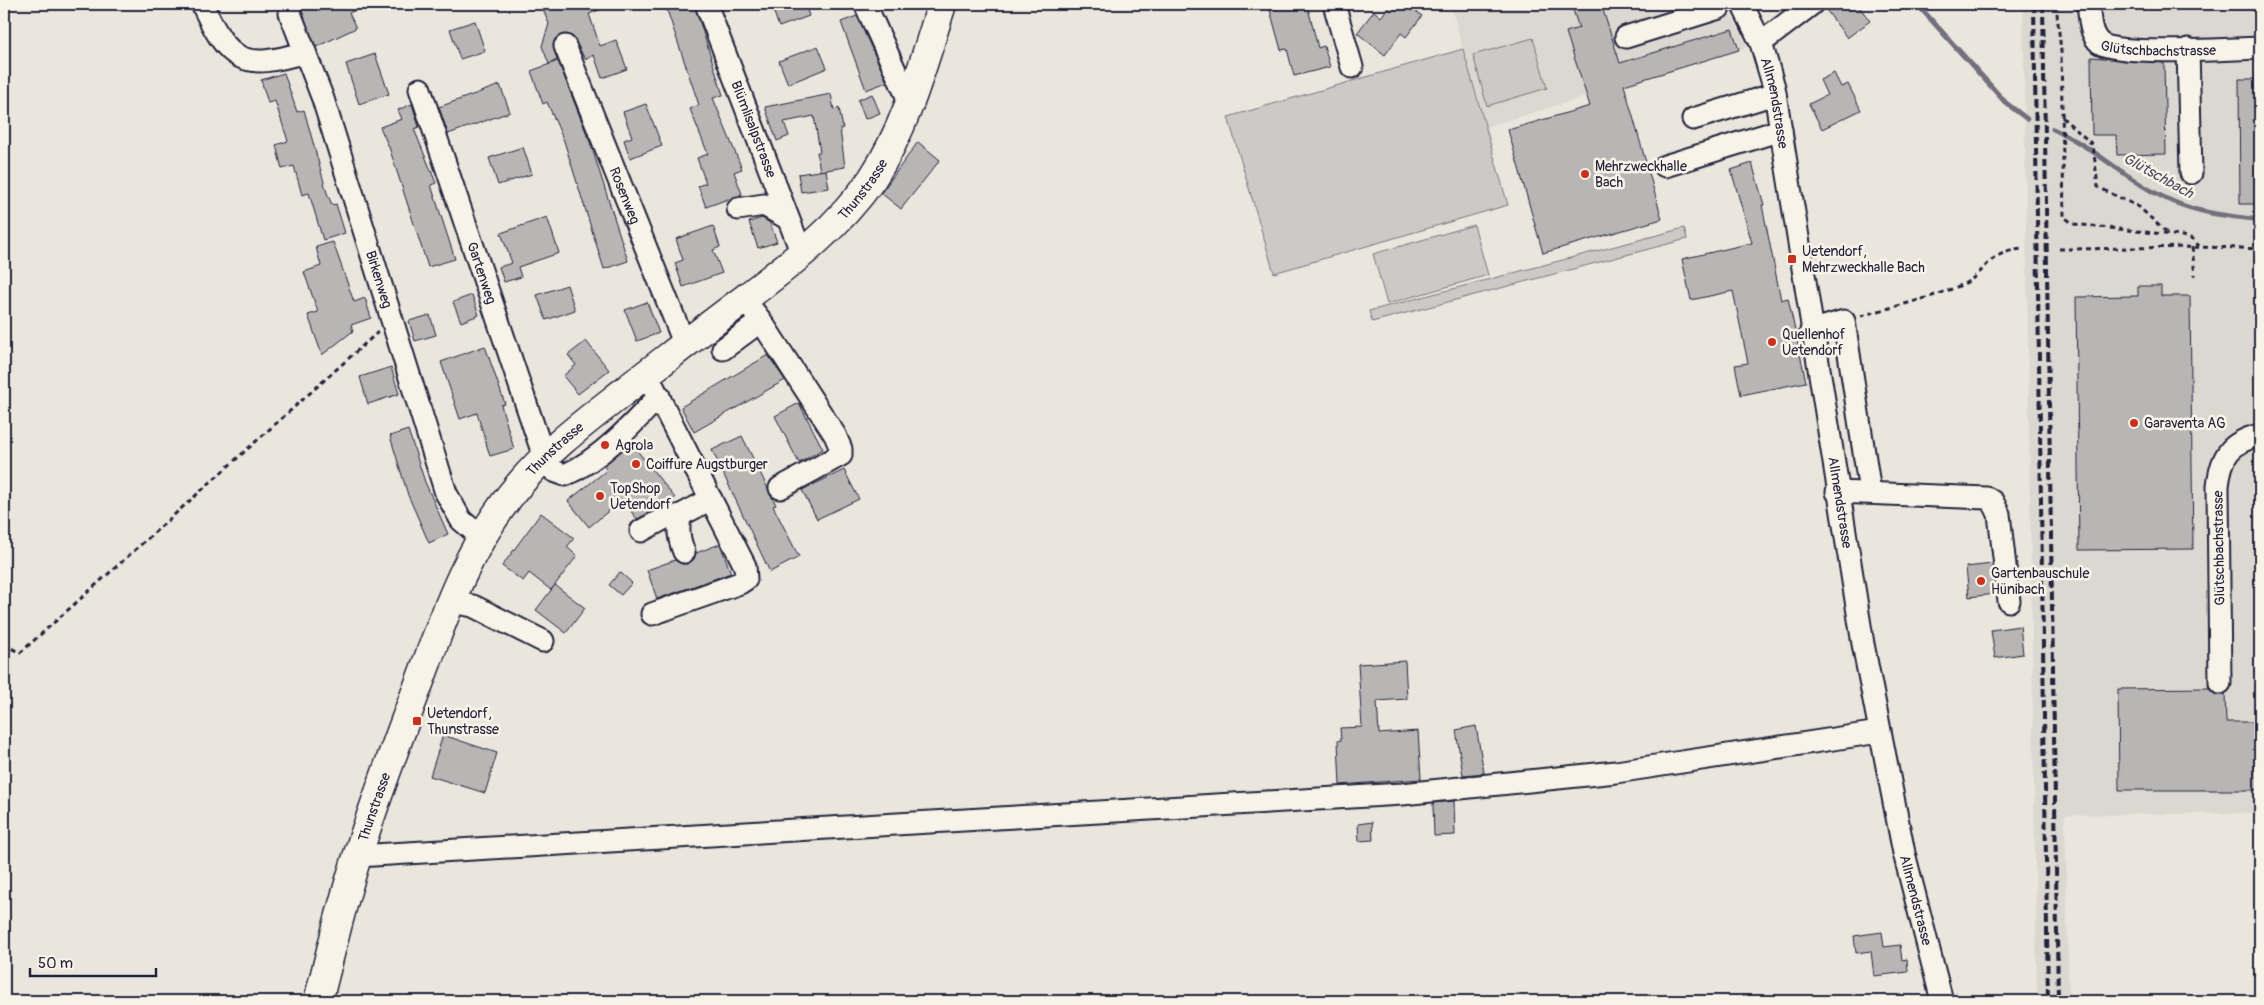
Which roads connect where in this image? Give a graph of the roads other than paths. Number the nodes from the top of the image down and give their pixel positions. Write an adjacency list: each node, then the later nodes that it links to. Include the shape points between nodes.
1 (202, 4): 16 (street, via 222,43 237,57 261,63)
2 (706, 4): 26 (street, Blümlisalpstrasse)
3 (865, 4): 20 (street)
4 (942, 4): 20 (main road, Thunstrasse)
5 (1334, 4): 17 (street)
6 (1722, 4): 11 (street, via 1719,8)
7 (1742, 4): 12 (street, Allmendstrasse)
8 (1812, 4): 12 (street)
9 (2088, 4): 15 (street, Glütschbachstrasse, via 2091,26 2100,43 2138,50)
10 (290, 14): 16 (street, Birkenweg)
11 (1626, 37)
12 (1761, 43): 19 (street, Allmendstrasse)
13 (564, 46): 31 (street, Rosenweg)
14 (2260, 48): 15 (street, Glütschbachstrasse)
15 (2188, 49): 24 (street)
16 (305, 52): 44 (street, Birkenweg, via 323,99 449,500 461,520)
17 (1352, 67)
18 (420, 89): 36 (street, Gartenweg)
19 (1775, 94): 21 (street); 22 (street, Allmendstrasse)
20 (910, 103): 27 (main road, Thunstrasse, via 890,149 864,189 836,223)
21 (1694, 119)
22 (1781, 130): 23 (street); 30 (street, Allmendstrasse)
23 (1665, 166)
24 (2191, 172)
25 (738, 209): 26 (street, via 764,205)
26 (787, 218): 27 (street, Blümlisalpstrasse)
27 (802, 254): 28 (main road, Thunstrasse)
28 (744, 299): 29 (street); 31 (main road, Thunstrasse)
29 (761, 321): 32 (street); 35 (street)
30 (1811, 331): 39 (street, Allmendstrasse); 40 (street, via 1844,321)
31 (685, 345): 33 (main road, Thunstrasse)
32 (723, 349)
33 (652, 386): 36 (main road, Thunstrasse); 41 (street)
34 (2260, 435): 50 (street, Glütschbachstrasse, via 2243,439 2229,451 2220,466)
35 (841, 449): 37 (street); 38 (street, via 841,455)
36 (544, 457): 44 (main road, Thunstrasse, via 497,512)
37 (801, 467)
38 (780, 488)
39 (1837, 492): 40 (street); 51 (street, Allmendstrasse)
40 (1870, 492): 46 (street, via 1980,497 1993,502 2000,520)
41 (710, 499): 42 (street); 48 (street, via 745,566 746,579)
42 (681, 515): 43 (street, via 665,518); 45 (street, via 680,541)
43 (641, 531)
44 (481, 538): 47 (main road, Thunstrasse)
45 (684, 552)
46 (2010, 601)
47 (451, 602): 49 (street, via 473,606); 52 (main road, Thunstrasse)
48 (652, 614)
49 (543, 641)
50 (2220, 684)
51 (1879, 732): 52 (street, via 1616,772 1402,794); 54 (street, Allmendstrasse, via 1918,914)
52 (357, 856): 53 (main road, Thunstrasse)
53 (318, 1001)
54 (1942, 1001)

